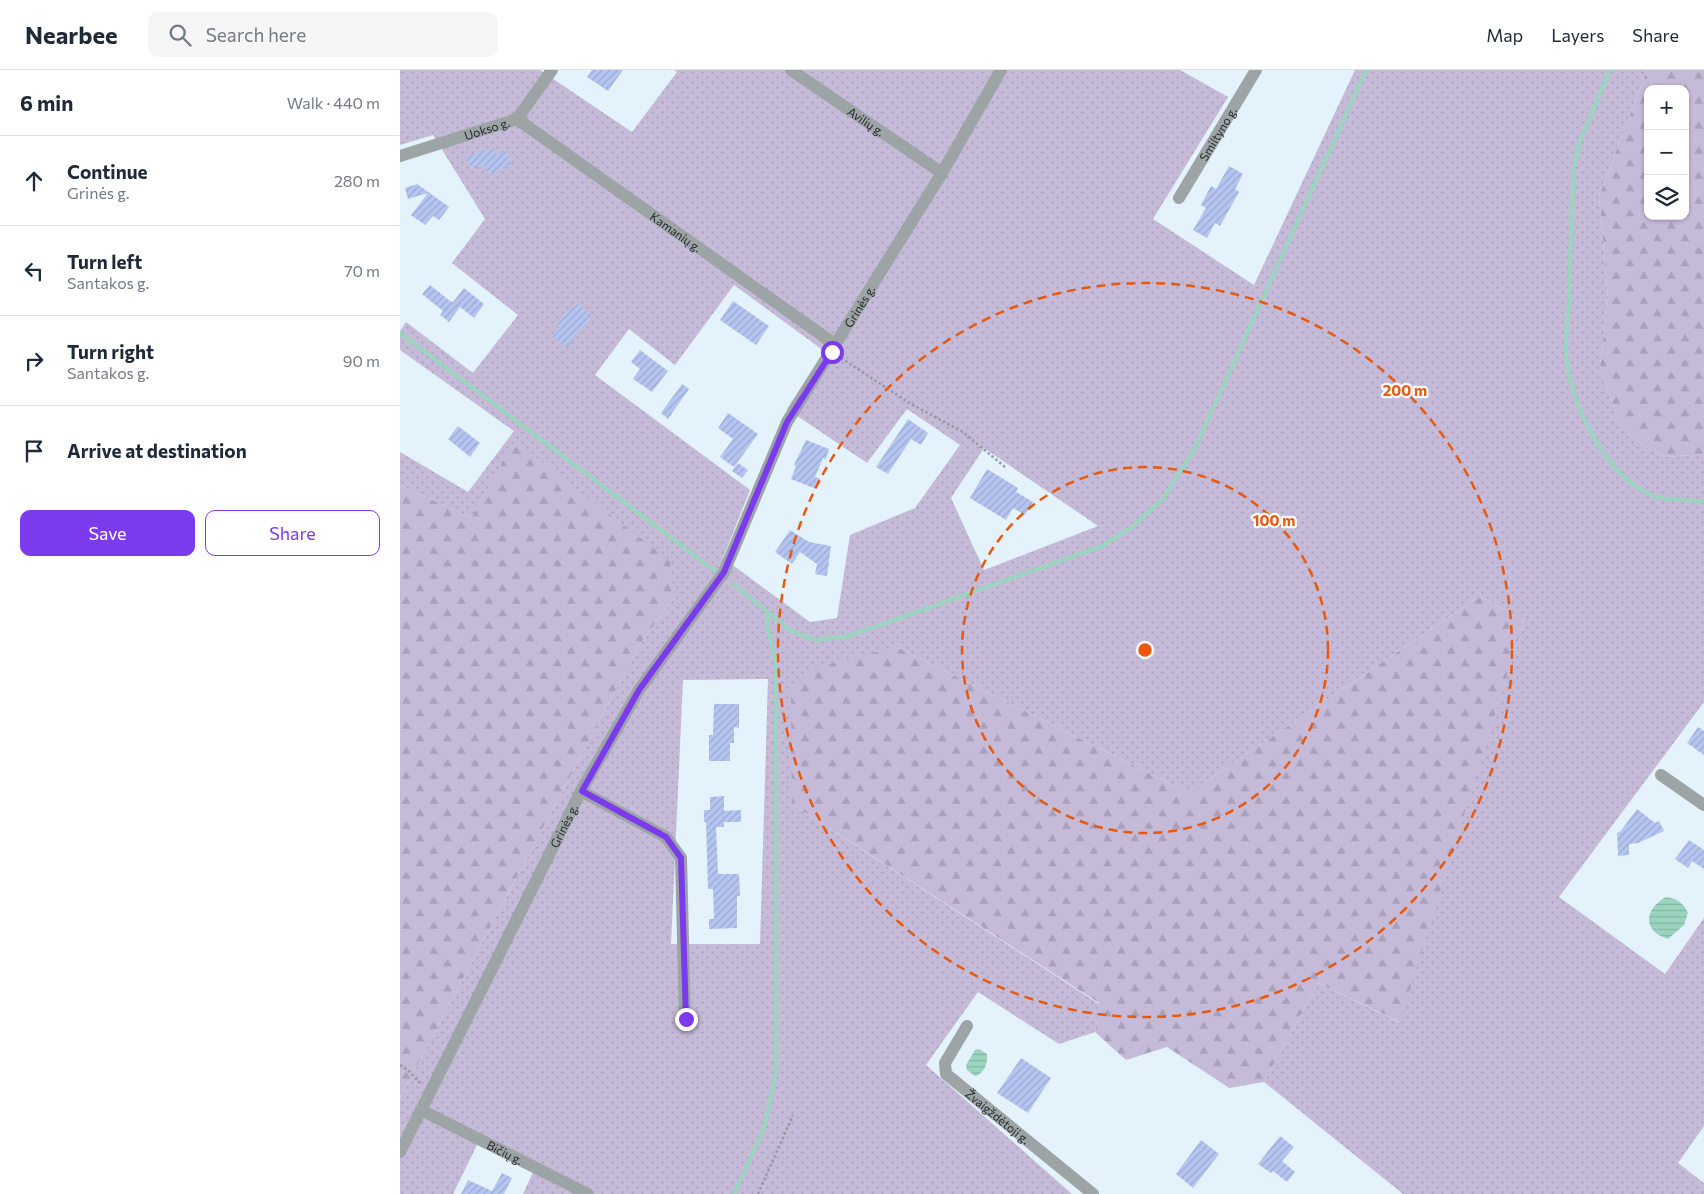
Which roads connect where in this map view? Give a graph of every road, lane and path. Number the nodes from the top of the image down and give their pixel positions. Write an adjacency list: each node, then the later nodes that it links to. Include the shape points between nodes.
1 (552, 70): 5 (street, Uokso g.)
2 (791, 70): 7 (street, Avilių g.)
3 (1001, 70): 7 (street, Grinės g.)
4 (1256, 70): 8 (street, Smiltyno g.)
5 (518, 119): 6 (street, Uokso g.); 9 (street, Kamanių g.)
6 (400, 156)
7 (942, 173): 9 (street, Grinės g.)
8 (1178, 198)
9 (833, 348): 10 (path, via 910,404 963,432); 12 (street, Grinės g., via 787,422 724,572 639,690)
10 (1005, 467)
11 (1661, 775): 13 (street)
12 (582, 791): 14 (street, via 666,837 681,858); 17 (street, Grinės g.)
13 (1704, 805)
14 (686, 1019)
15 (967, 1026): 23 (street, Žvaigždėtoji g., via 945,1063 946,1074)
16 (400, 1065): 17 (path)
17 (429, 1094): 18 (street, Grinės g.)
18 (421, 1110): 20 (street, Grinės g.); 21 (street, Bičių g.)
19 (793, 1115): 22 (path)
20 (400, 1152)
21 (588, 1194)
22 (758, 1194)
23 (1093, 1194)

